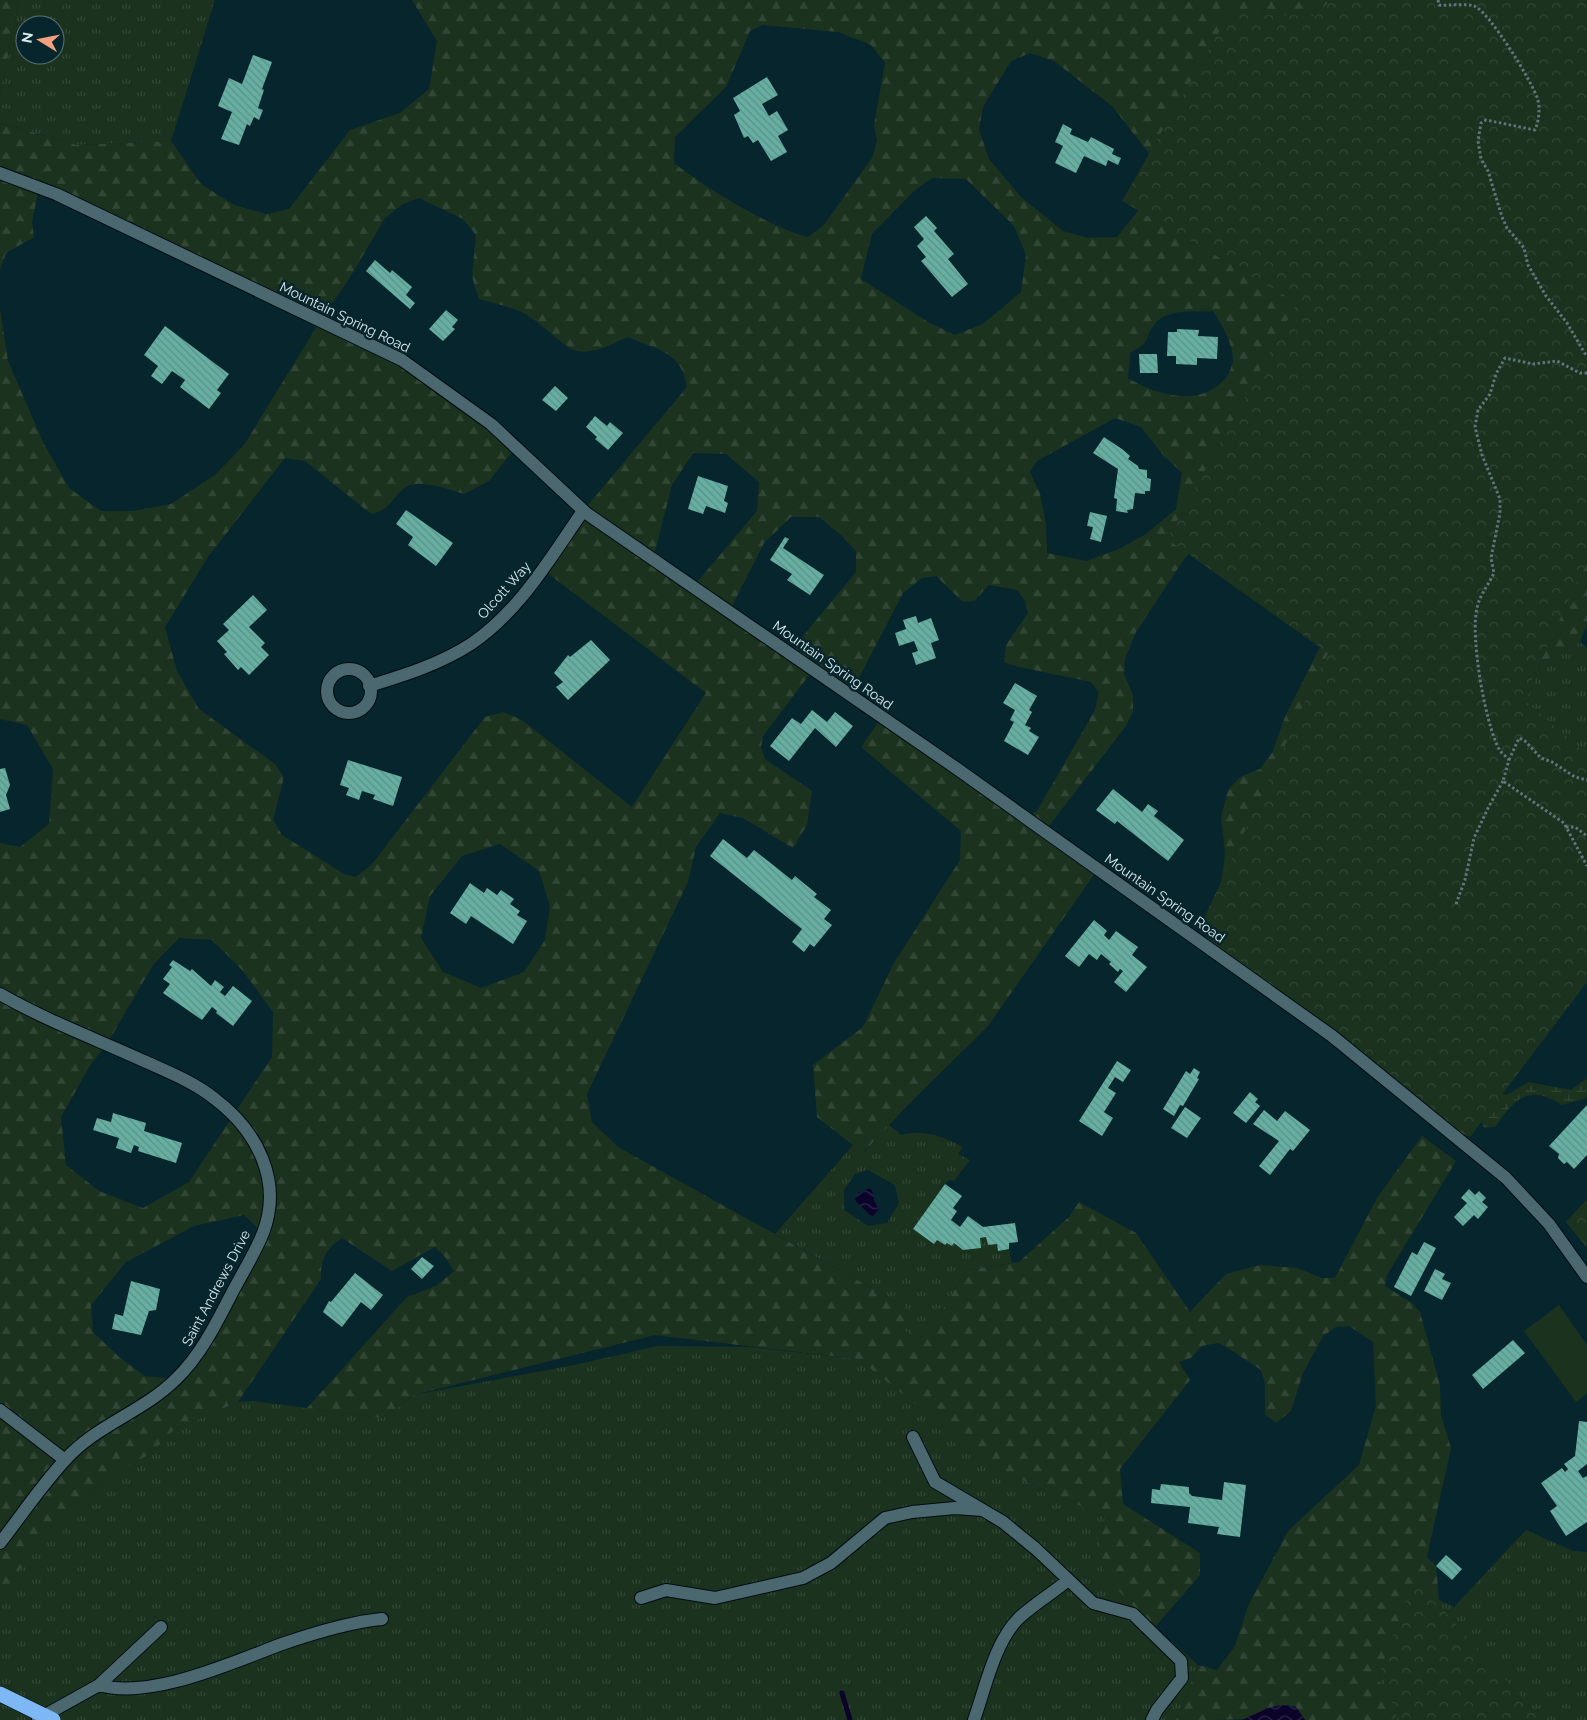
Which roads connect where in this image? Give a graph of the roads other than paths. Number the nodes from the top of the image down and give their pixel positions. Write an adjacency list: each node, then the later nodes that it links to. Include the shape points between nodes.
1 (0, 173): 2 (street, Mountain Spring Road, via 56,194 402,360 491,424)
2 (583, 511): 3 (street, Olcott Way, via 532,584 500,621 471,644 417,671); 5 (street, Mountain Spring Road, via 956,768 1332,1036 1506,1178 1549,1224)
3 (370, 686)
4 (0, 994): 8 (street, Saint Andrews Drive, via 182,1078 214,1098 235,1115 252,1137 264,1159 270,1181 270,1203 263,1233 194,1359 158,1396 88,1438)
5 (1587, 1277)
6 (0, 1410): 8 (street)
7 (913, 1437): 9 (street, via 935,1482)
8 (65, 1460): 10 (street, Saint Andrews Drive)
9 (985, 1511): 11 (street, via 1031,1545); 12 (street, via 955,1508 885,1518 831,1563 803,1578 715,1598 666,1590)
10 (0, 1543)
11 (1068, 1580): 18 (street, via 1011,1628 1000,1647); 19 (street, via 1093,1604 1133,1614 1181,1661 1182,1678)
12 (641, 1598)
13 (382, 1619): 15 (street, via 285,1643 190,1678 150,1687)
14 (161, 1627): 15 (street)
15 (98, 1685): 17 (street)
16 (0, 1694): 17 (highway)
17 (44, 1718)
18 (974, 1720)
19 (1152, 1720)

